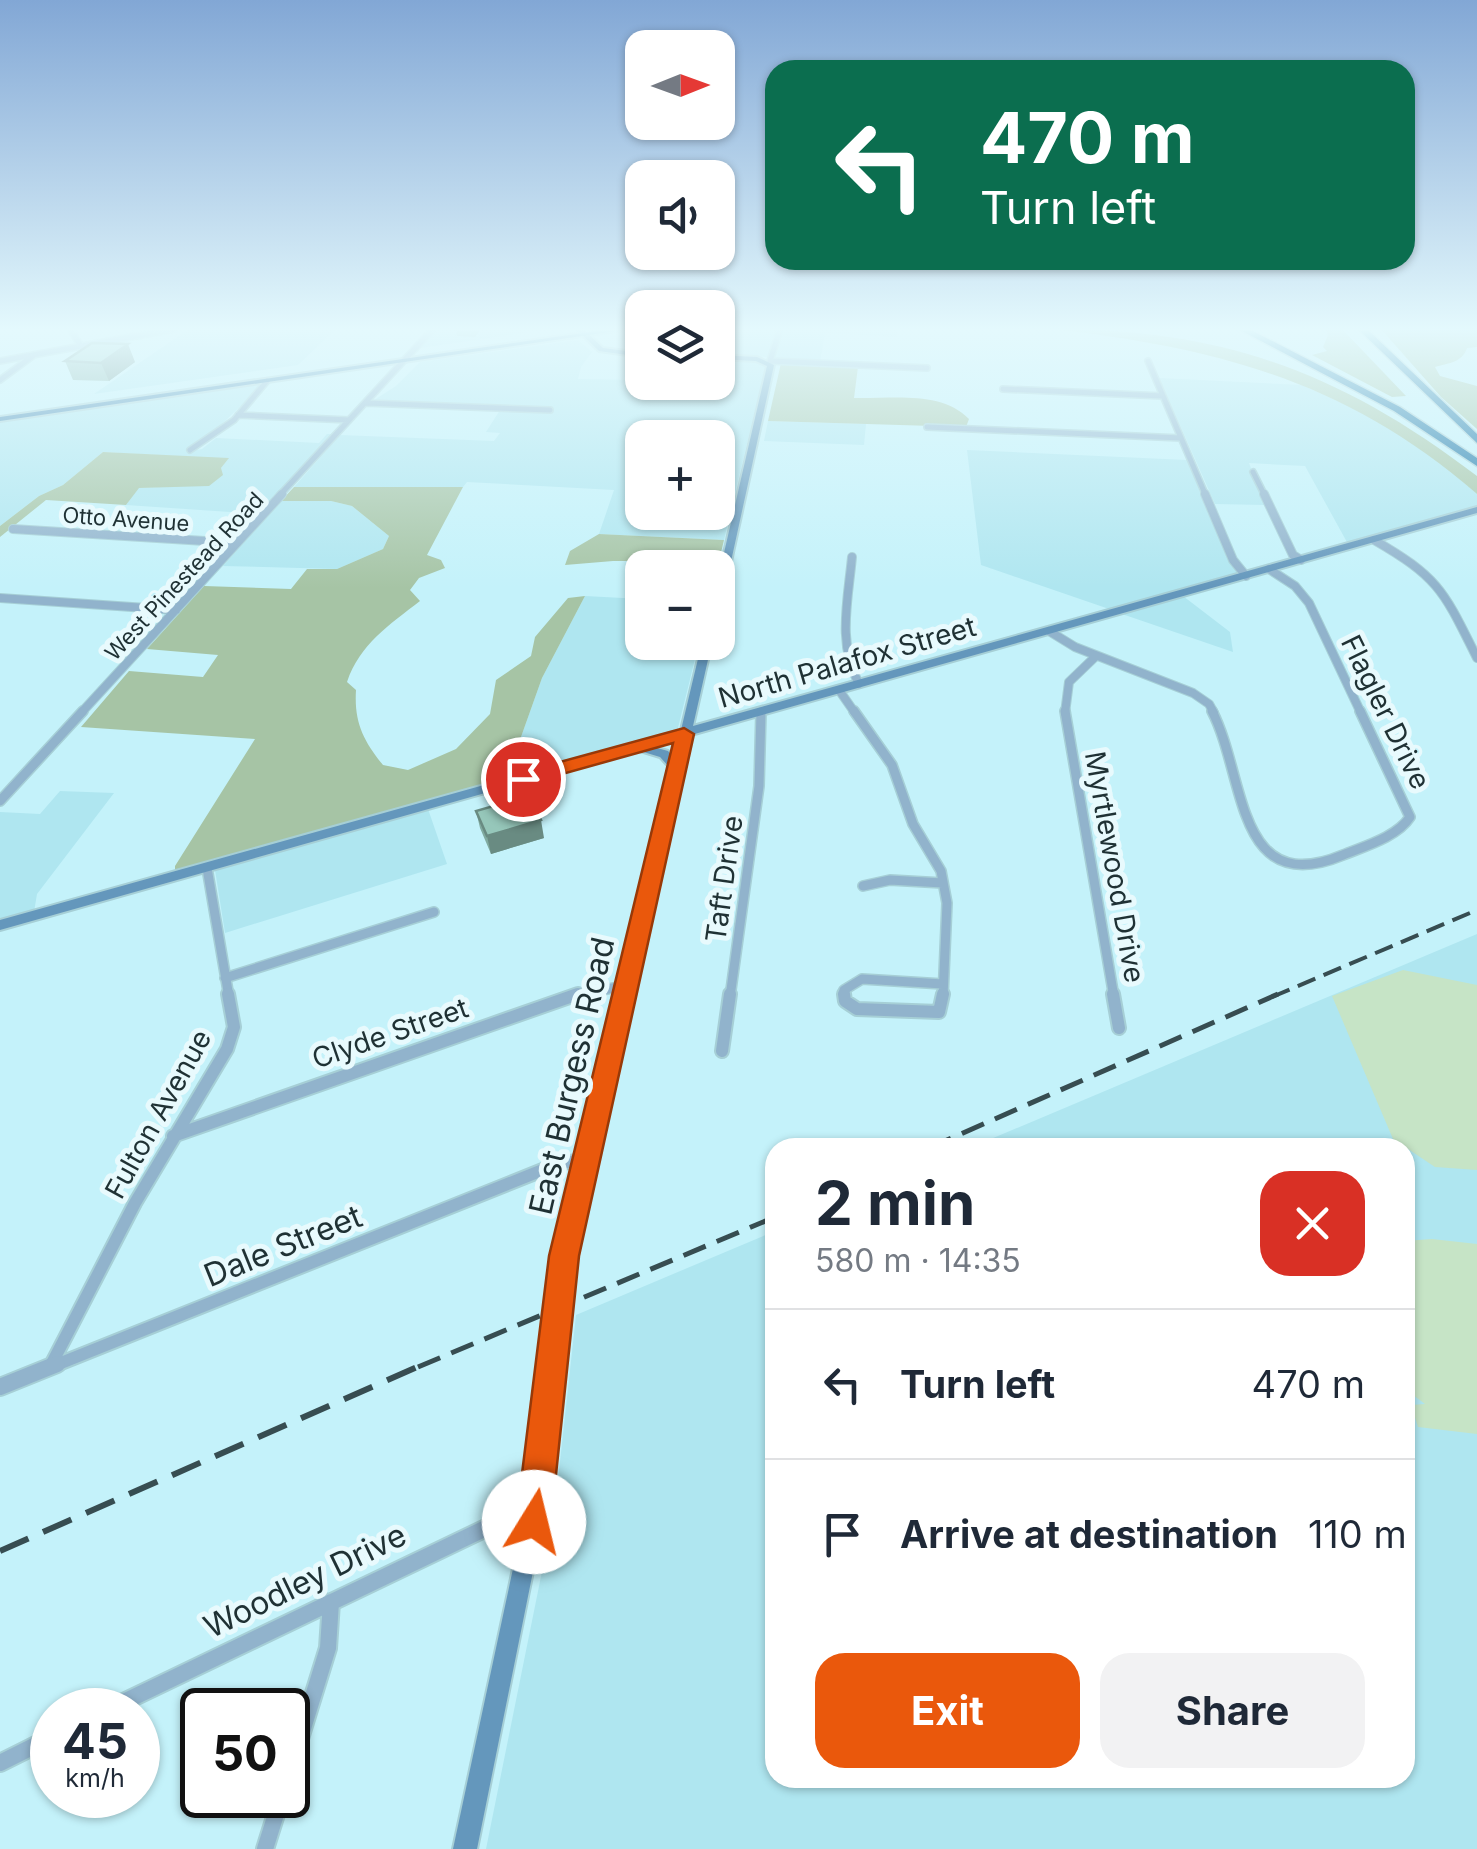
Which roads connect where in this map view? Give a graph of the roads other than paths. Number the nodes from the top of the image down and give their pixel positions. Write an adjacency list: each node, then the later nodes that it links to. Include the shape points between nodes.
1 (237, 415): 12 (street)
2 (262, 415): 8 (street)
3 (354, 415): 8 (street, West Pinestead Road)
4 (758, 415): 19 (main road)
5 (1172, 415): 10 (street)
6 (1407, 415): 13 (highway)
7 (1451, 415): 11 (highway)
8 (349, 420): 18 (street, West Pinestead Road)
9 (928, 427): 10 (street)
10 (1182, 438): 23 (street, via 1233,560)
11 (1477, 440)
12 (190, 450)
13 (1477, 463)
14 (1253, 472): 21 (street)
15 (1477, 510): 17 (main road, North Palafox Street)
16 (13, 529): 18 (street, Otto Avenue)
17 (1374, 540): 21 (main road, North Palafox Street); 28 (street, via 1443,589)
18 (237, 543): 25 (street, West Pinestead Road)
19 (729, 550)
20 (852, 557): 30 (street, via 846,637 850,668)
21 (1300, 560): 22 (main road, North Palafox Street)
22 (1270, 569): 23 (main road, North Palafox Street); 27 (street, Flagler Drive, via 1309,603 1409,811 1403,828 1308,866 1271,859 1259,847 1209,704)
23 (1246, 576): 26 (main road, North Palafox Street)
24 (0, 598): 25 (street)
25 (176, 610): 36 (street, West Pinestead Road)
26 (1049, 631): 27 (street, Flagler Drive); 30 (main road, North Palafox Street)
27 (1096, 656): 45 (street, Myrtlewood Drive, via 1069,682 1063,698)
28 (1477, 658)
29 (702, 660): 33 (main road, East Burgess Road)
30 (860, 684): 31 (main road, North Palafox Street)
31 (839, 690): 32 (main road, North Palafox Street); 38 (street, via 892,765)
32 (761, 712): 33 (main road, North Palafox Street); 46 (street, Taft Drive, via 759,786)
33 (684, 734): 34 (main road, North Palafox Street); 35 (main road, East Burgess Road)
34 (636, 747): 35 (main road, via 664,754); 37 (main road, North Palafox Street)
35 (676, 768): 44 (main road, East Burgess Road)
36 (0, 801)
37 (207, 868): 41 (main road, North Palafox Street); 42 (street, Fulton Avenue)
38 (943, 882): 39 (street); 43 (street)
39 (863, 886)
40 (434, 912): 42 (street)
41 (0, 926)
42 (225, 978): 47 (street, Fulton Avenue, via 234,1027 227,1049)
43 (944, 984): 43 (street, via 939,1012 857,1010 845,1001 844,990 862,979)
44 (627, 985): 47 (street, Clyde Street, via 568,997); 48 (main road, East Burgess Road)
45 (1119, 1028)
46 (722, 1051)
47 (172, 1136): 49 (street, Fulton Avenue)
48 (587, 1160): 49 (street, Dale Street, via 560,1163); 51 (main road, East Burgess Road, via 556,1306)
49 (50, 1368): 50 (street, Dale Street)
50 (0, 1386)
51 (534, 1522): 52 (street, Woodley Drive, via 486,1528); 59 (main road, East Burgess Road)
52 (331, 1602): 53 (street, Woodley Drive); 54 (street, via 328,1648)
53 (153, 1688)
54 (310, 1706)
55 (30, 1748): 56 (street)
56 (0, 1762)
57 (275, 1818): 58 (street)
58 (265, 1849)
59 (465, 1849)

